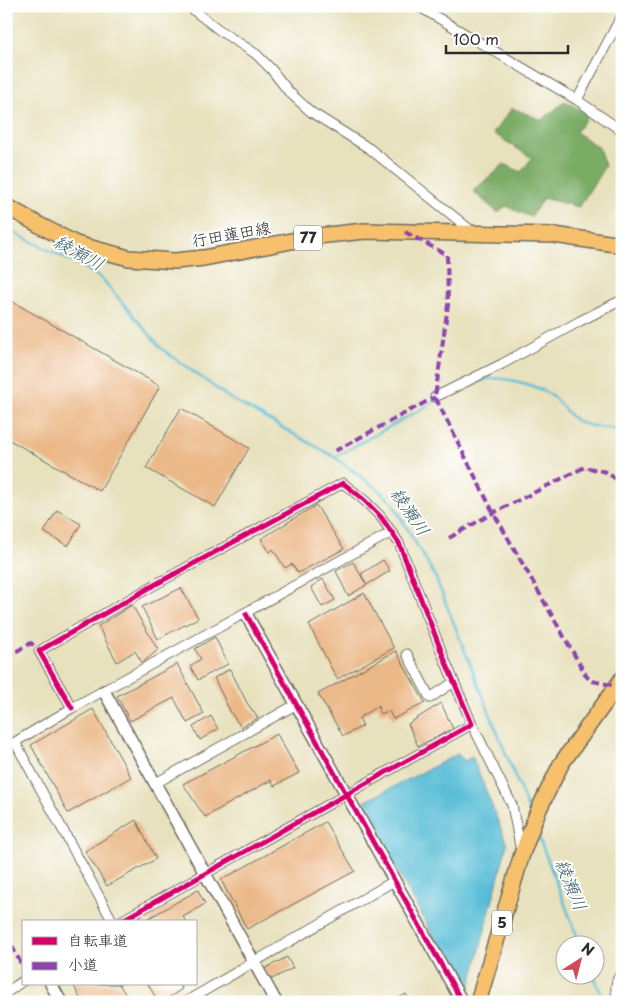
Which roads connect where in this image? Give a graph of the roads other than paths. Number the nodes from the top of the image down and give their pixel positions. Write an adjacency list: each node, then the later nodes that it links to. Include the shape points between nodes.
1 (188, 6): 7 (street, via 256,54 311,112 370,149)
2 (418, 6): 4 (street)
3 (622, 15): 4 (street)
4 (577, 100): 5 (street)
5 (622, 131)
6 (6, 206): 7 (main road, 行田蓮田線 / 77, via 76,244 129,258 175,261 317,236 365,231)
7 (476, 234): 8 (main road, 行田蓮田線 / 77, via 554,236)
8 (622, 245)
9 (622, 300): 10 (street)
10 (435, 397)
11 (392, 532): 12 (street); 15 (street); 18 (street, via 364,500 343,483 156,584 39,651)
12 (246, 614): 16 (street); 17 (street)
13 (407, 654): 15 (street, via 430,698)
14 (622, 679): 22 (main road, 5, via 561,764)
15 (454, 682): 19 (street)
16 (104, 691): 18 (street); 20 (street)
17 (296, 705): 20 (street); 21 (street)
18 (72, 708): 25 (street, via 15,742)
19 (472, 724): 21 (street); 22 (street, via 512,804)
20 (156, 783): 23 (street)
21 (346, 795): 23 (street); 24 (street)
22 (523, 849): 36 (main road, 5)
23 (205, 874): 26 (street); 27 (street)
24 (394, 881): 27 (street); 35 (street)
25 (112, 920)
26 (123, 920)
27 (254, 962): 33 (street); 34 (street)
28 (622, 972): 37 (street, via 616,979)
29 (22, 981): 31 (street)
30 (52, 986): 32 (street)
31 (6, 993)
32 (61, 1002)
33 (185, 1002)
34 (276, 1002)
35 (462, 1002)
36 (478, 1002)
37 (618, 1002)

